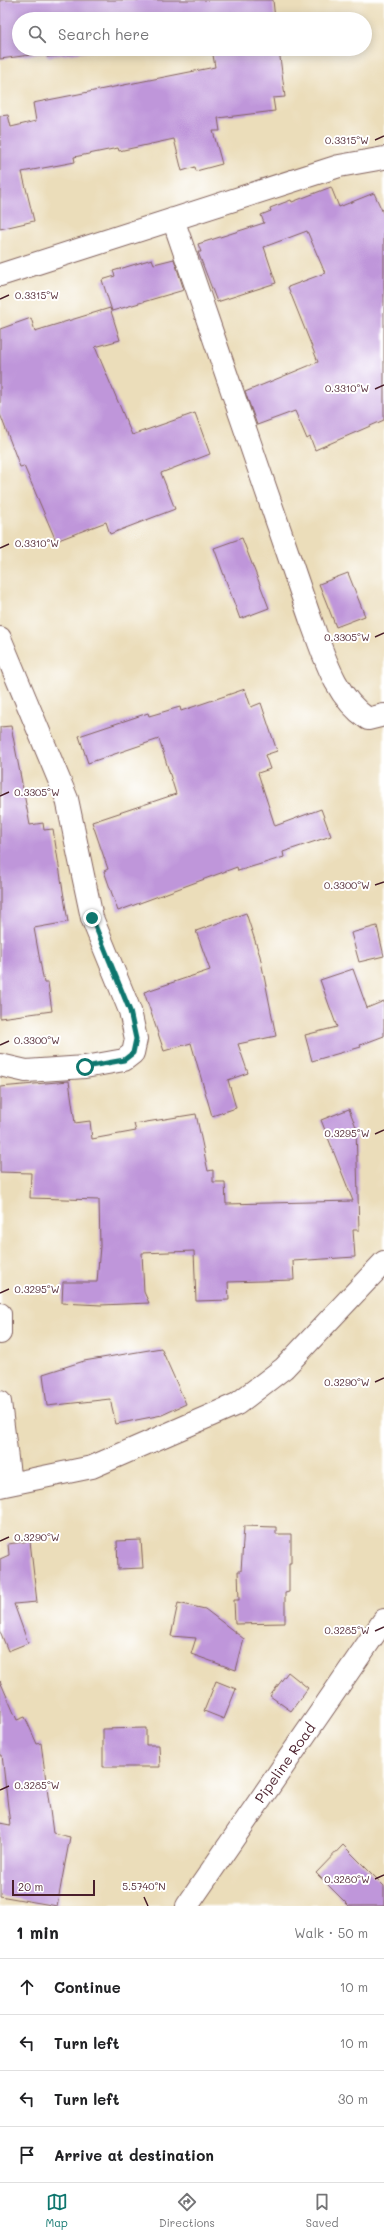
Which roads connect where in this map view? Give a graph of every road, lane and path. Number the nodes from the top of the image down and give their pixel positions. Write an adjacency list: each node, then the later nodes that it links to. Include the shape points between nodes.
1 (384, 158): 2 (street, via 339,166)
2 (173, 219): 3 (street); 5 (street, via 310,618 335,682 354,710 368,719)
3 (0, 275)
4 (0, 638): 6 (street, via 67,799 92,918 130,1011 136,1039 133,1053 124,1060 85,1067 26,1071)
5 (384, 715)
6 (0, 1066)
7 (384, 1262): 11 (street, via 284,1368 237,1404 92,1467)
8 (0, 1314): 9 (street)
9 (0, 1333)
10 (0, 1402): 11 (street)
11 (5, 1485)
12 (384, 1620): 13 (street, Pipeline Road)
13 (187, 1906)

